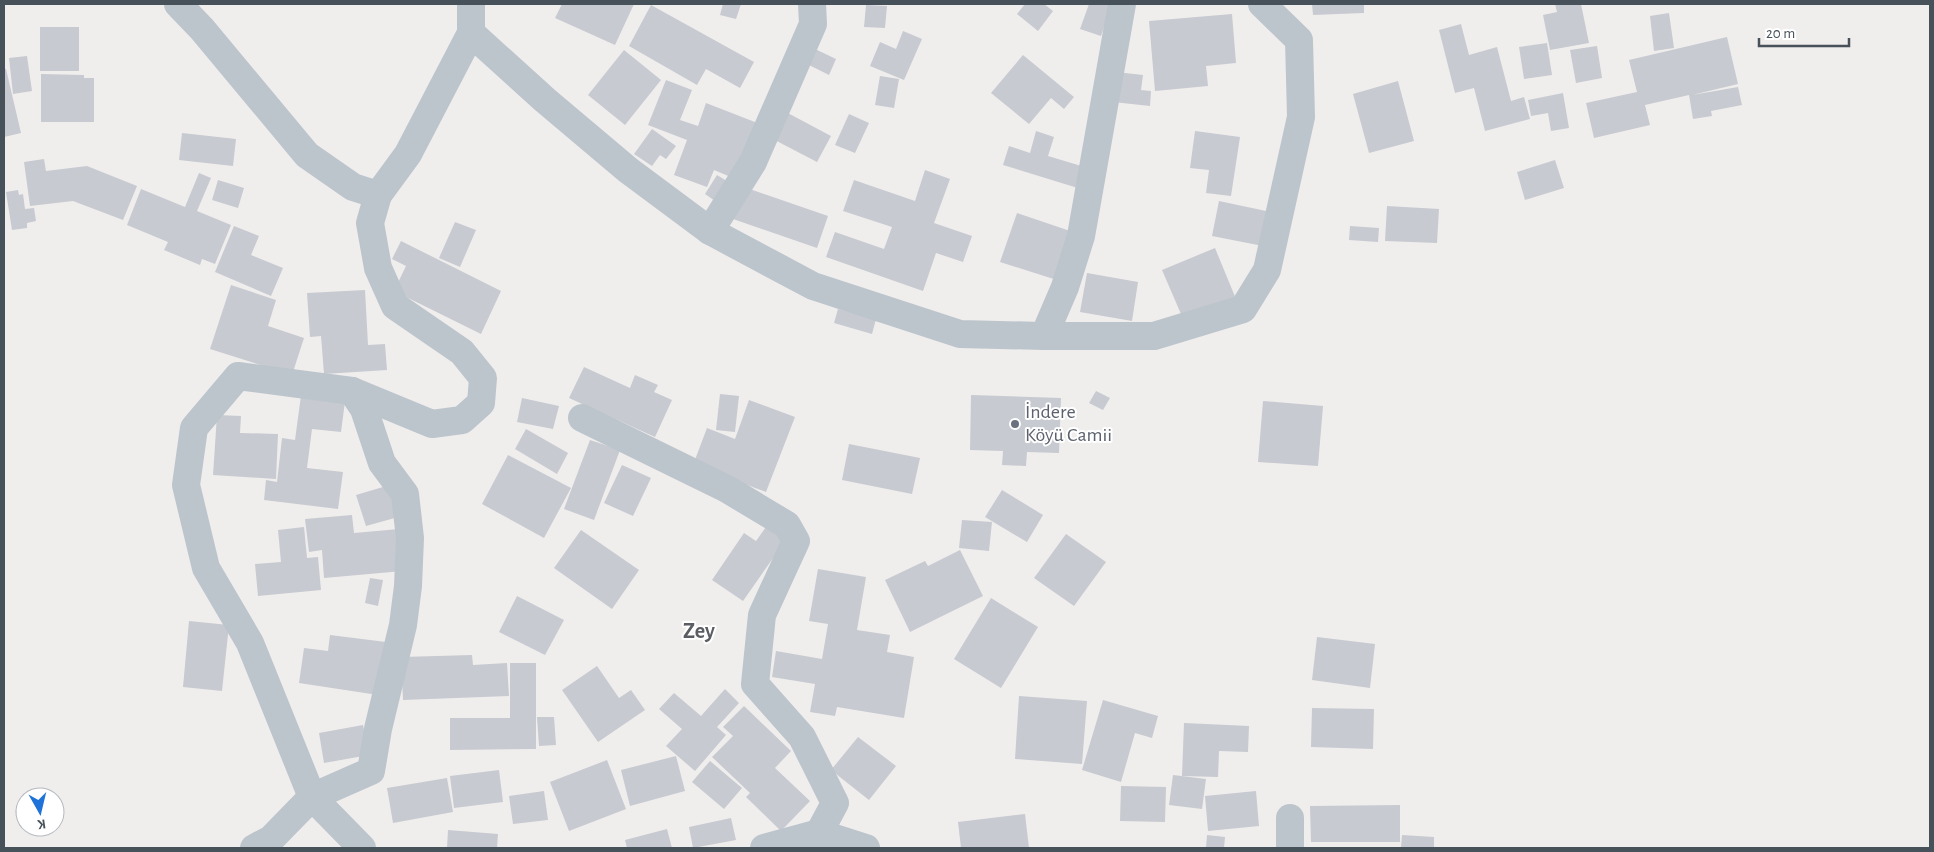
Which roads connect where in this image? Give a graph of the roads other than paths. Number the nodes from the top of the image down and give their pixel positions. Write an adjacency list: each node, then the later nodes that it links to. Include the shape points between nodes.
1 (178, 4): 7 (street, via 307,156 353,187)
2 (471, 4): 6 (street)
3 (812, 4): 8 (street, via 812,24 753,162)
4 (1122, 4): 9 (street, via 1081,236 1065,287)
5 (1262, 4): 9 (street, via 1299,40 1301,117 1267,270 1243,309 1154,336)
6 (471, 33): 7 (street, via 408,154); 8 (street, via 628,170)
7 (378, 195): 10 (street, via 370,223 378,268 395,306 462,352 483,378 481,403 462,420 432,424)
8 (710, 231): 9 (street, via 813,286 960,334)
9 (1044, 336)
10 (352, 391): 12 (street, via 364,409 382,463 405,494 410,538 408,586 403,625 370,771); 12 (street, via 238,376 194,428 186,485 206,568 250,643)
11 (582, 418): 14 (street, via 727,489 787,525 796,541 762,616 755,684 802,737 835,803)
12 (312, 797): 15 (street, via 270,839); 16 (street)
13 (1290, 818): 19 (street)
14 (819, 833): 17 (street); 18 (street)
15 (254, 848)
16 (362, 848)
17 (764, 848)
18 (866, 848)
19 (1290, 848)

